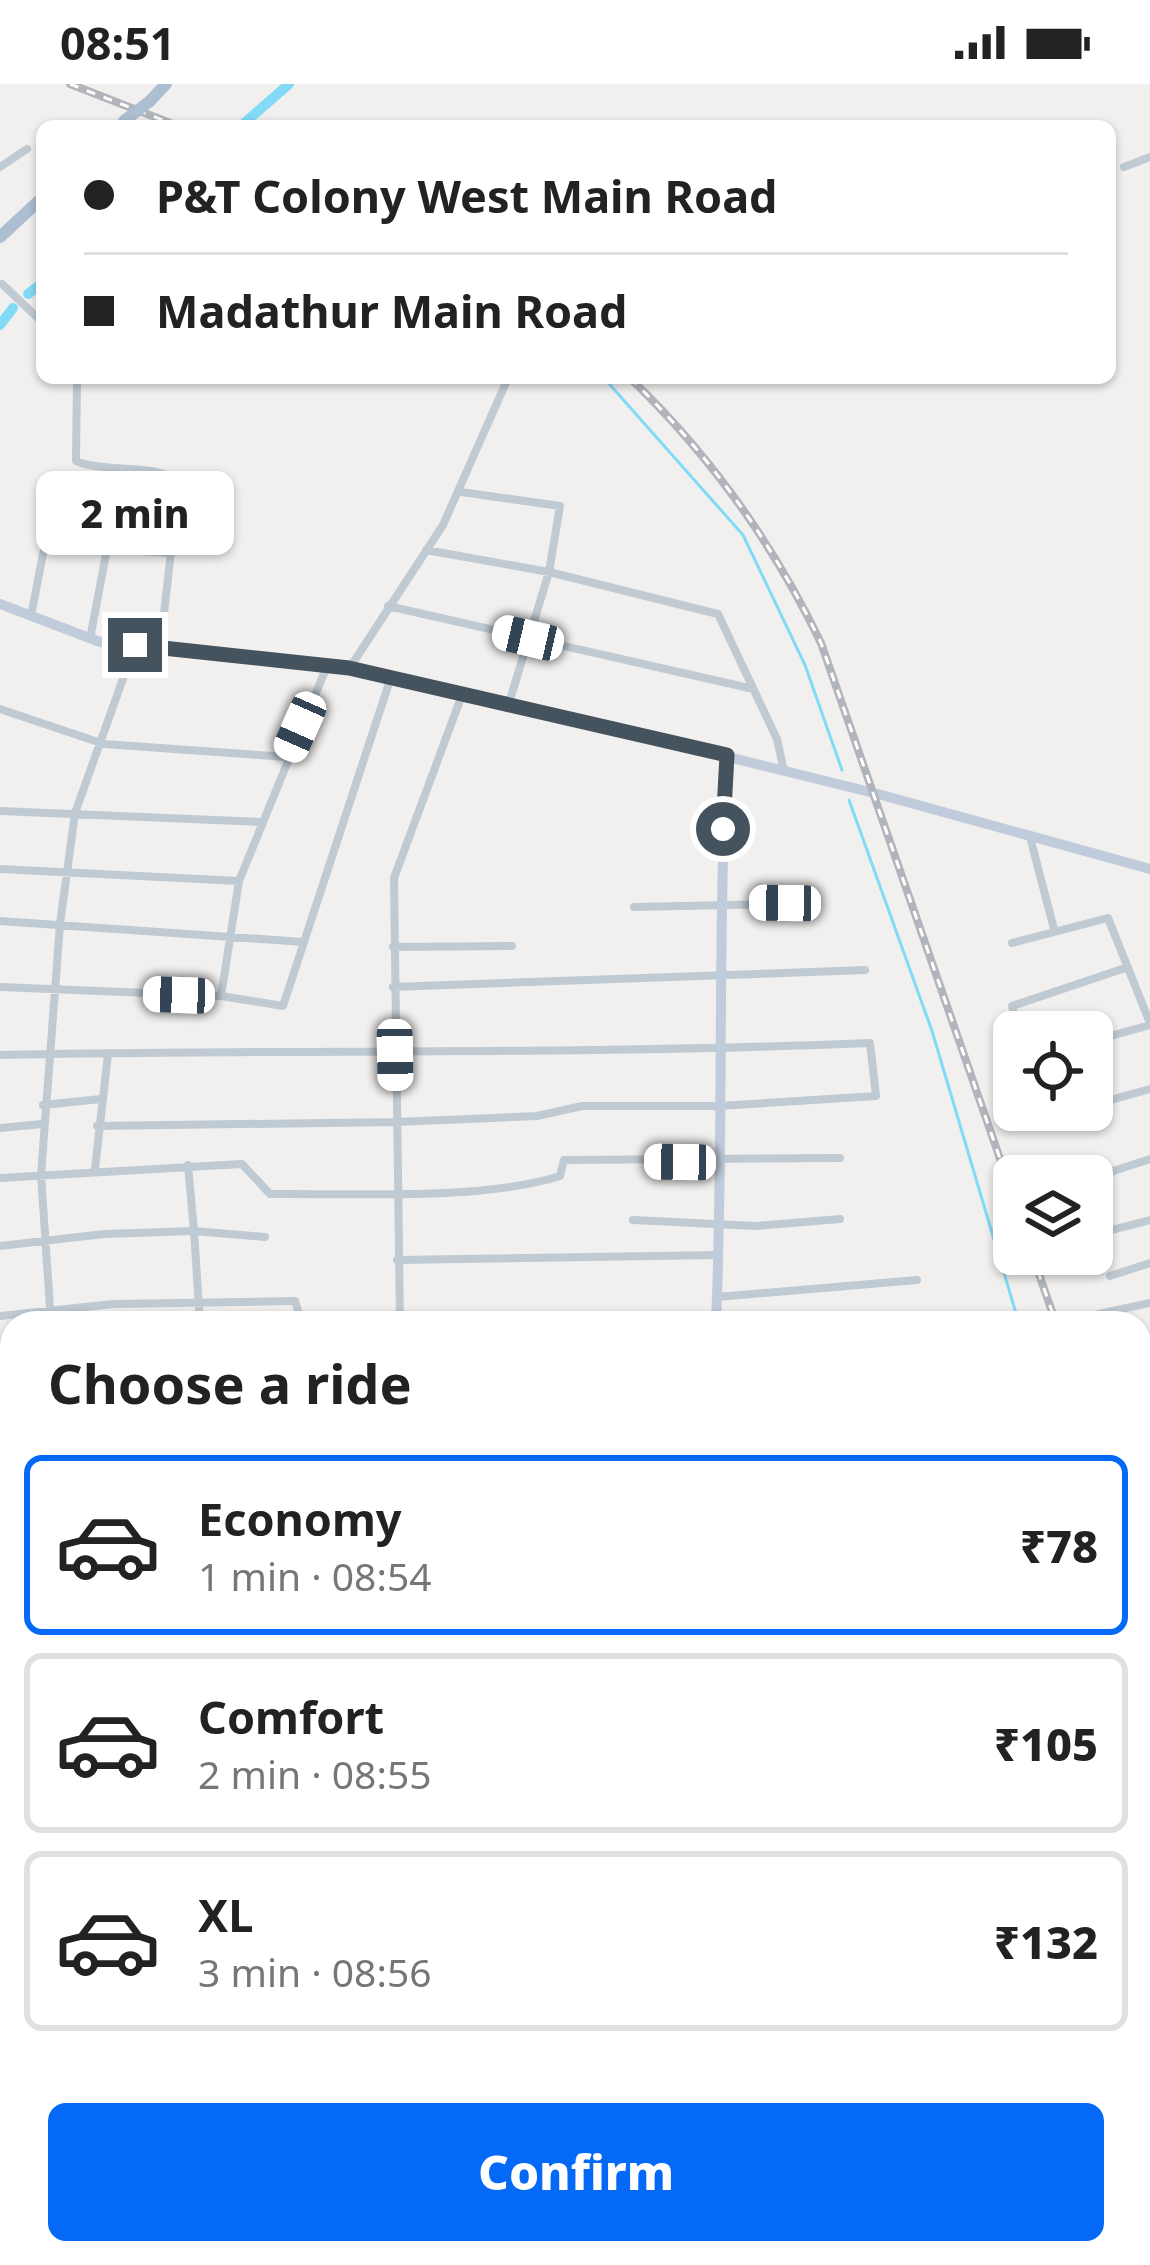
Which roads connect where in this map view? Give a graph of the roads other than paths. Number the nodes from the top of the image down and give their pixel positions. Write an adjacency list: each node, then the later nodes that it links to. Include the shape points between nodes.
1 (166, 84): 2 (main road, bridge)
2 (126, 120)
3 (27, 149): 5 (street)
4 (1150, 157): 6 (street)
5 (0, 167)
6 (1124, 167)
7 (36, 204): 8 (main road)
8 (0, 237)
9 (2, 284): 10 (street)
10 (36, 316)
11 (77, 384): 16 (street, via 76,460 178,481)
12 (506, 384): 13 (street)
13 (461, 491): 15 (street); 17 (street, via 560,506)
14 (107, 549): 16 (street); 20 (street, via 49,523); 22 (street)
15 (426, 550): 17 (street); 19 (street)
16 (172, 553): 24 (street)
17 (549, 572): 21 (street); 28 (street, via 718,614)
18 (0, 604): 20 (street)
19 (388, 607): 21 (street); 26 (street)
20 (31, 617): 22 (street)
21 (528, 638): 28 (street); 30 (street)
22 (90, 639): 23 (street)
23 (135, 645): 24 (street); 32 (street)
24 (160, 649): 25 (street)
25 (327, 666): 26 (street); 34 (street)
26 (349, 668): 27 (street)
27 (391, 677): 29 (street); 51 (street)
28 (749, 688): 35 (street)
29 (462, 695): 30 (street); 53 (street, via 394,878)
30 (508, 703): 33 (street)
31 (0, 709): 32 (street)
32 (104, 744): 34 (street); 37 (street)
33 (727, 755): 35 (street); 44 (street)
34 (286, 757): 38 (street)
35 (784, 771): 39 (street)
36 (0, 811): 37 (street)
37 (75, 813): 38 (street); 42 (street)
38 (260, 822): 43 (street)
39 (1030, 838): 41 (street); 49 (street)
40 (0, 869): 42 (street)
41 (1150, 869)
42 (68, 871): 43 (street); 48 (street)
43 (239, 881): 50 (street)
44 (719, 902): 45 (street); 46 (street); 57 (street)
45 (817, 903)
46 (634, 907)
47 (0, 921): 48 (street)
48 (60, 924): 50 (street); 60 (street)
49 (1054, 929): 52 (street); 55 (street, via 1108,918)
50 (231, 934): 51 (street); 61 (street)
51 (303, 942): 61 (street, via 283,1006)
52 (1012, 943)
53 (393, 946): 54 (street); 59 (street)
54 (512, 946)
55 (1128, 968): 62 (street); 63 (street)
56 (865, 970): 57 (street)
57 (723, 974): 59 (street); 65 (street)
58 (0, 987): 60 (street)
59 (393, 987): 69 (street)
60 (53, 992): 61 (street); 67 (street)
61 (221, 996)
62 (1014, 1011)
63 (1150, 1024): 64 (street)
64 (1113, 1035)
65 (721, 1049): 69 (street, via 551,1046); 74 (street); 74 (street, via 870,1043 876,1096)
66 (0, 1054): 67 (street)
67 (48, 1054): 68 (street); 73 (street)
68 (108, 1054): 69 (street); 71 (street)
69 (395, 1055): 75 (street)
70 (1150, 1089): 72 (street)
71 (100, 1099): 73 (street); 77 (street)
72 (1113, 1099)
73 (43, 1105): 76 (street)
74 (719, 1106): 75 (street, via 581,1106 537,1116); 81 (street)
75 (396, 1122): 77 (street); 87 (street)
76 (42, 1124): 78 (street); 85 (street)
77 (98, 1126): 83 (street)
78 (0, 1128)
79 (840, 1158): 81 (street)
80 (1150, 1159): 84 (street)
81 (718, 1162): 87 (street, via 564,1160 560,1176 536,1184); 91 (street)
82 (188, 1165): 83 (street); 87 (street, via 242,1164 270,1194); 93 (street)
83 (94, 1168): 85 (street)
84 (1113, 1171)
85 (41, 1175): 86 (street); 95 (street)
86 (0, 1178)
87 (401, 1192): 98 (street)
88 (840, 1219): 91 (street)
89 (633, 1220): 91 (street)
90 (1150, 1220): 92 (street)
91 (717, 1224): 97 (street)
92 (1113, 1230)
93 (194, 1231): 94 (street); 95 (street); 103 (street)
94 (265, 1237)
95 (41, 1241): 96 (street); 105 (street)
96 (0, 1246)
97 (718, 1255): 98 (street); 102 (street)
98 (398, 1260): 109 (street)
99 (1150, 1263): 100 (street)
100 (1110, 1276)
101 (917, 1280): 102 (street)
102 (718, 1297): 110 (street)
103 (198, 1303): 105 (street); 107 (street); 108 (street, via 295,1301)
104 (1150, 1303): 111 (street)
105 (49, 1309): 106 (street)
106 (35, 1311)
107 (199, 1311)
108 (298, 1311)
109 (400, 1311)
110 (717, 1311)
111 (1113, 1311)

